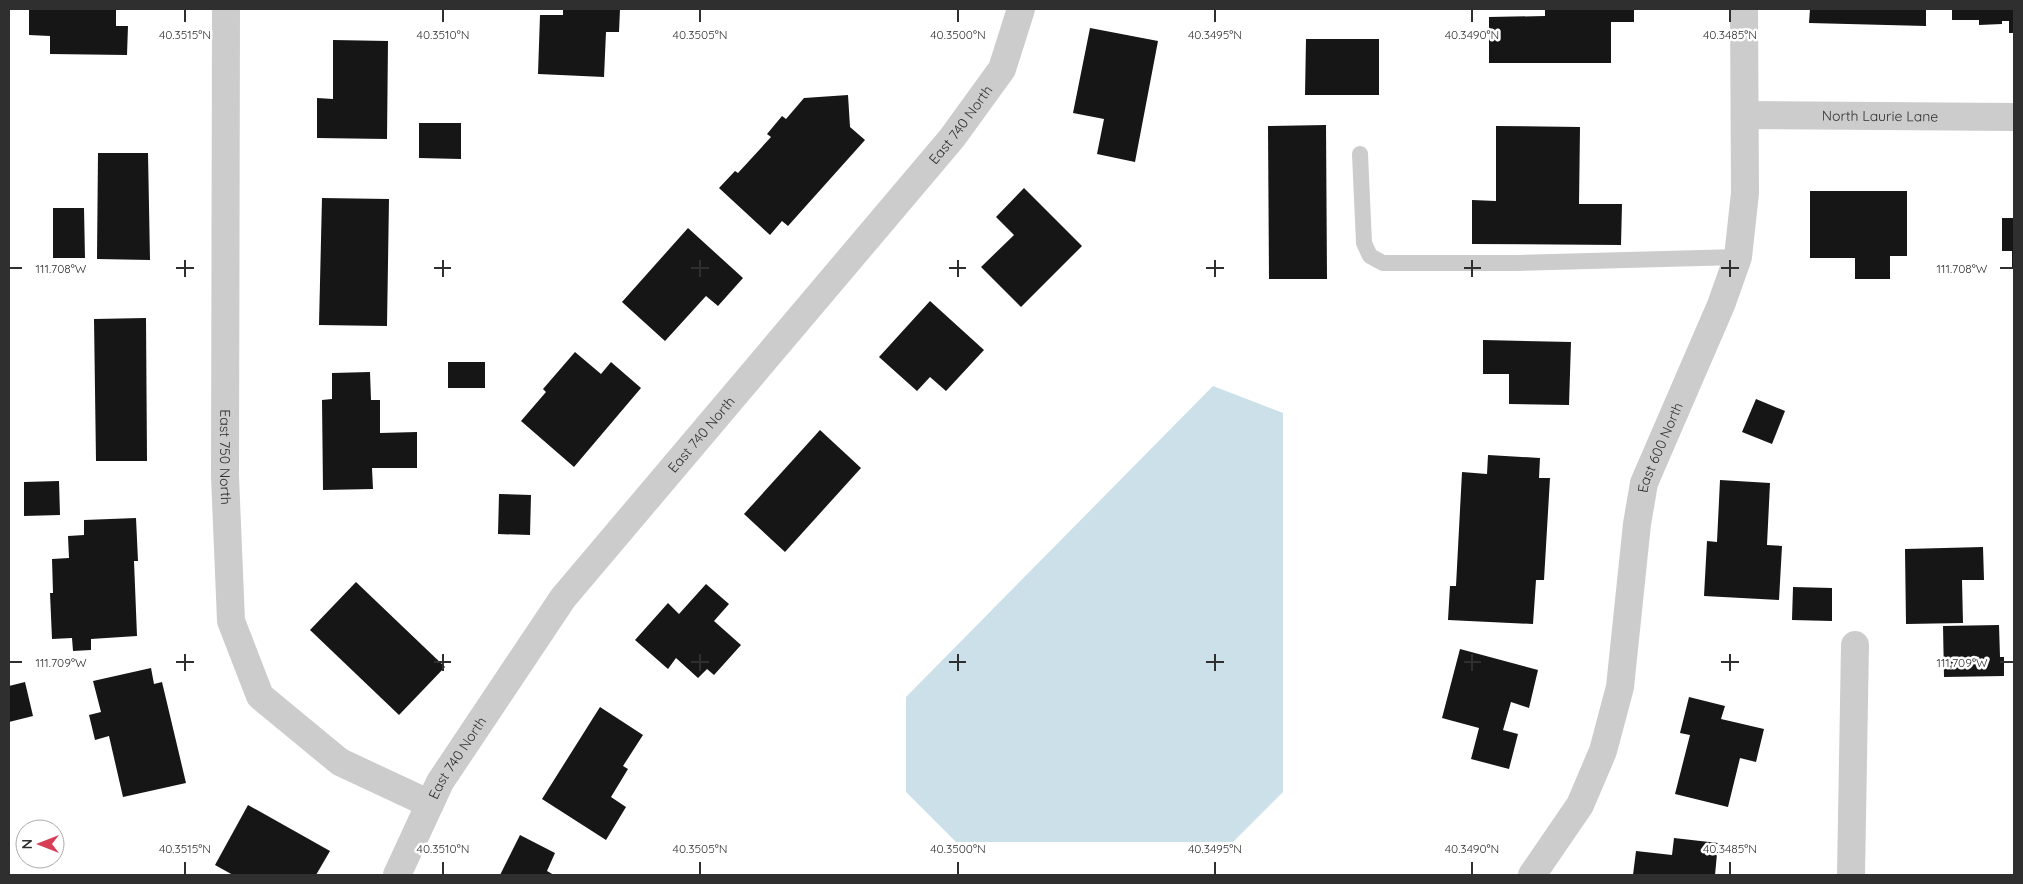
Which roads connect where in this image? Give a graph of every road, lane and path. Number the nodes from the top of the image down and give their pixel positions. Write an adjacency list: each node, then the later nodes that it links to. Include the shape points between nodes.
1 (226, 9): 9 (street, East 750 North, via 225,476 231,620 260,696 340,762)
2 (1022, 9): 9 (street, East 740 North, via 1002,69 952,138 563,598 440,782)
3 (1744, 9): 4 (street, East 600 North)
4 (1745, 115): 5 (street, North Laurie Lane); 7 (street, East 600 North, via 1745,193)
5 (2014, 117)
6 (1360, 154): 7 (lane, via 1364,243 1370,256 1383,263)
7 (1738, 257): 11 (street, East 600 North, via 1721,305 1644,483 1620,687 1603,751 1580,805)
8 (1854, 645): 12 (street)
9 (430, 804): 10 (street, East 740 North)
10 (397, 875)
11 (1532, 875)
12 (1851, 875)

